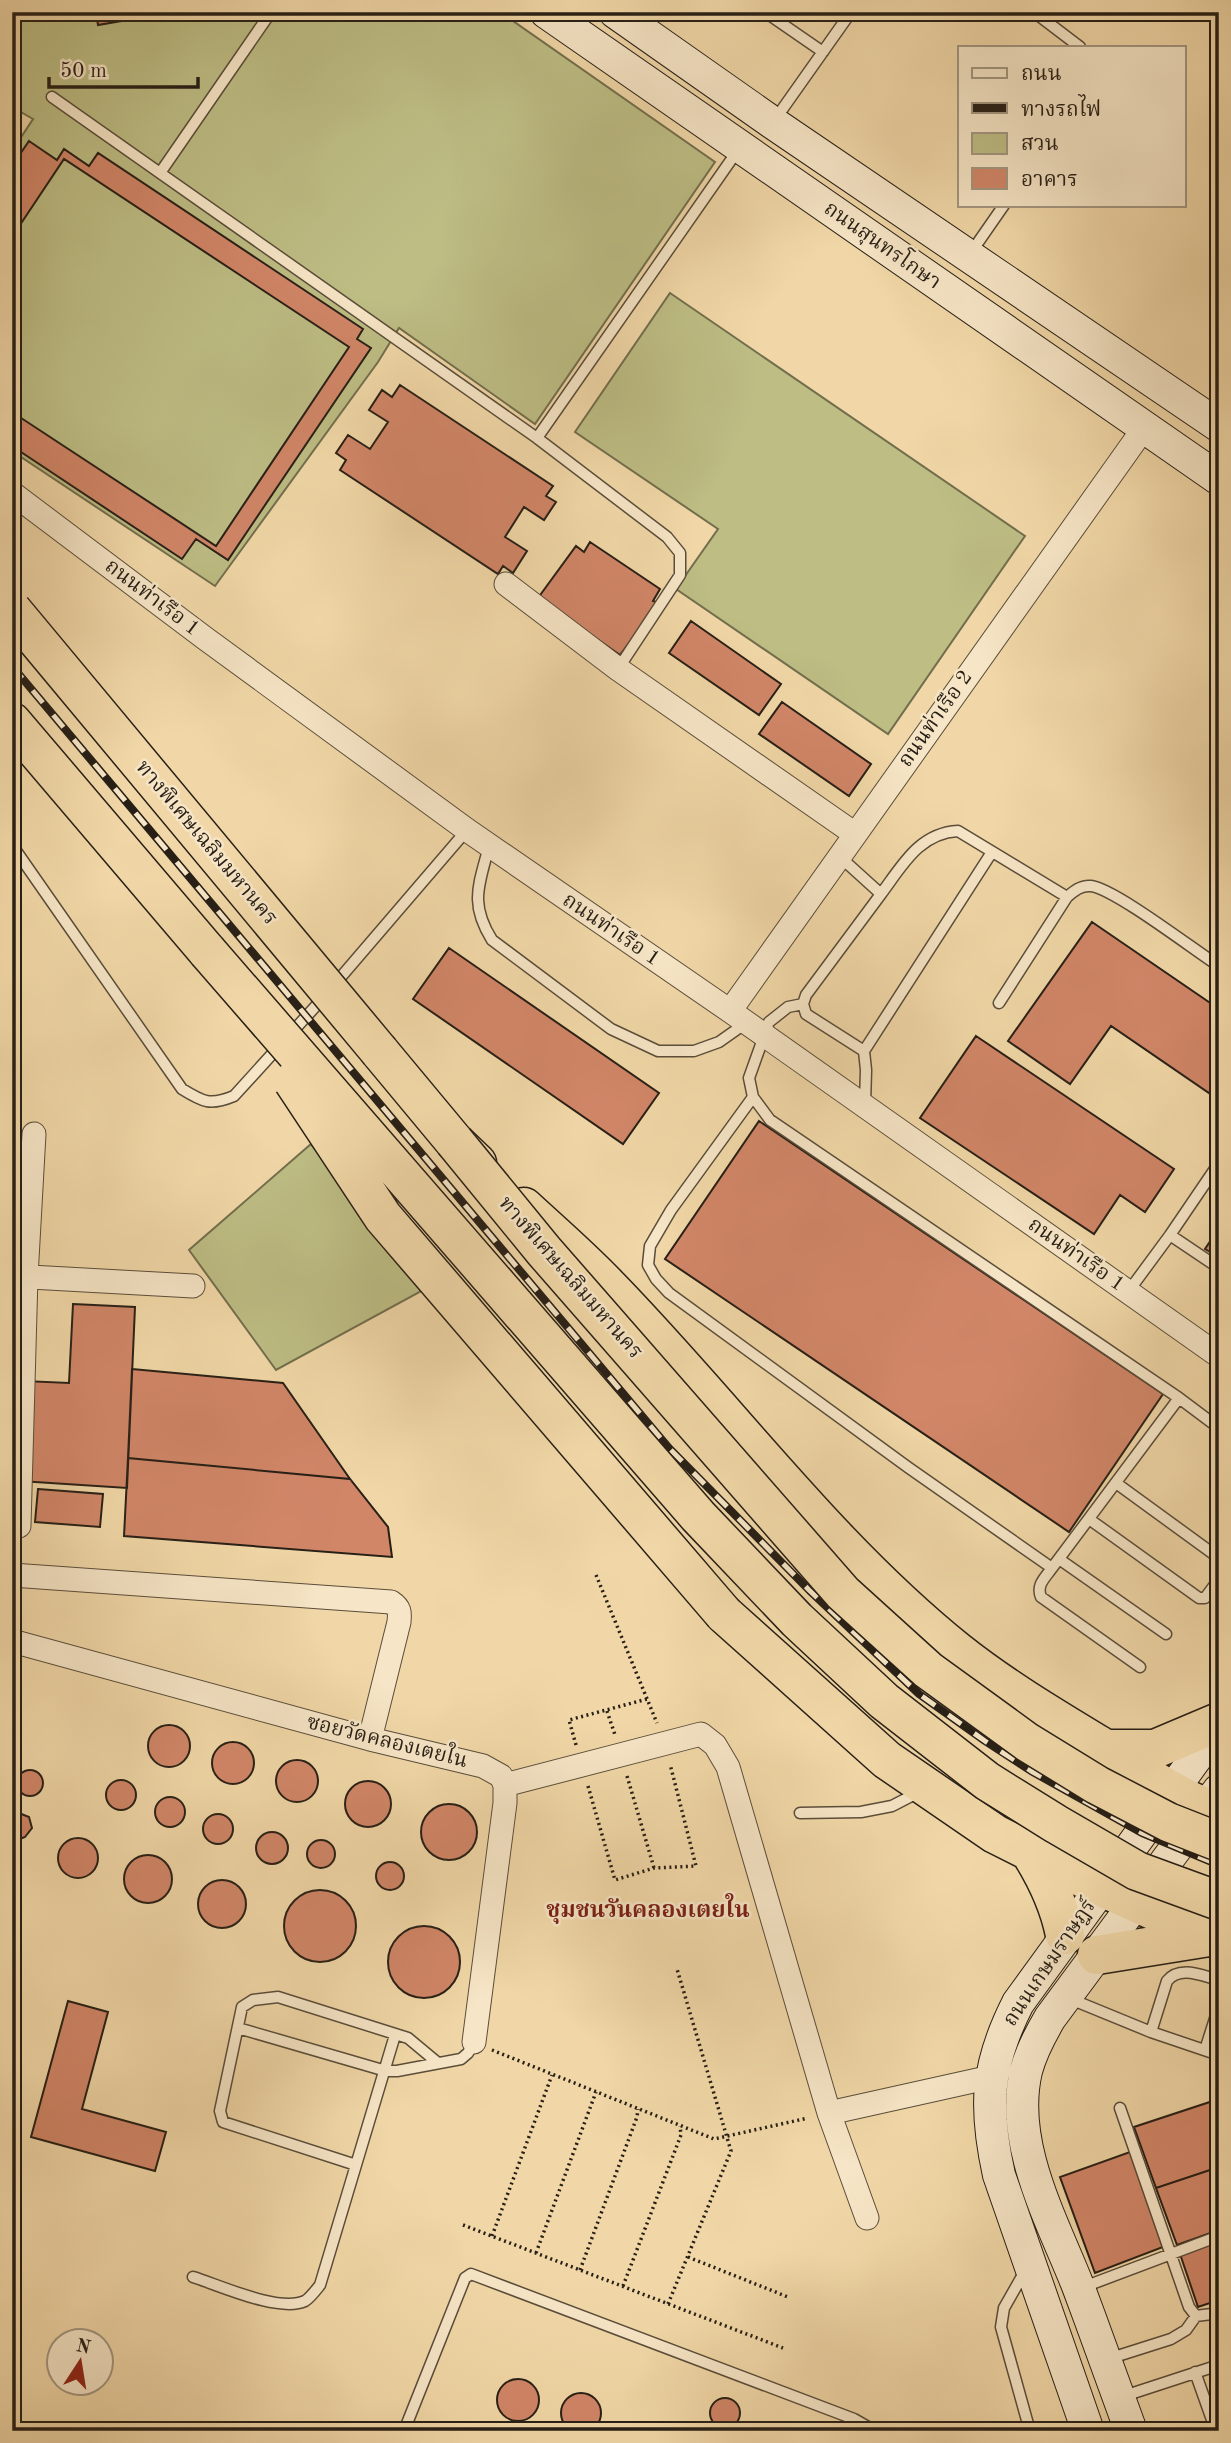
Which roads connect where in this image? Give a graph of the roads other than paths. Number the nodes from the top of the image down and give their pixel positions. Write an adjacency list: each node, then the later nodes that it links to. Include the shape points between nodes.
1 (271, 12): 12 (lane)
2 (546, 12): 11 (main road, ถนนสุนทรโกษา)
3 (615, 12): 10 (main road, ถนนสุนทรโกษา)
4 (765, 12): 8 (lane)
5 (851, 12): 8 (lane)
6 (1034, 12): 7 (lane)
7 (1079, 46)
8 (823, 52): 10 (lane)
9 (52, 97): 12 (lane)
10 (773, 123): 14 (main road, ถนนสุนทรโกษา)
11 (739, 148): 16 (main road, ถนนสุนทรโกษา); 17 (lane)
12 (160, 173): 17 (lane)
13 (1003, 206): 14 (lane)
14 (970, 256): 15 (main road, ถนนสุนทรโกษา)
15 (1219, 426)
16 (1144, 428): 18 (main road, ถนนสุนทรโกษา); 25 (street, ถนนท่าเรือ 2)
17 (537, 438): 22 (lane, via 667,537 680,553 680,575)
18 (1219, 479)
19 (12, 493): 24 (street, ถนนท่าเรือ 1)
20 (506, 584): 22 (street)
21 (12, 610): 41 (highway, ทางพิเศษเฉลิมมหานคร, bridge)
22 (618, 669): 25 (street)
23 (12, 722): 32 (highway)
24 (467, 830): 26 (lane, via 279,1046 233,1096 217,1103 182,1089); 27 (street, ถนนท่าเรือ 1)
25 (855, 834): 29 (street, ถนนท่าเรือ 2)
26 (12, 845)
27 (489, 846): 36 (street, ถนนท่าเรือ 1); 36 (lane, via 476,894 482,924 492,940 611,1030 658,1051 694,1051 719,1042)
28 (992, 852): 30 (lane, via 958,831 931,837 916,848); 31 (lane); 37 (lane)
29 (839, 856): 30 (lane); 36 (street, ถนนท่าเรือ 2)
30 (881, 894): 35 (lane)
31 (1067, 897): 33 (lane, via 1090,886 1111,893); 34 (lane)
32 (207, 951): 65 (highway, bridge, via 383,1217 724,1615 887,1760); 71 (highway, bridge, via 698,1516 797,1620 884,1700 987,1781 1137,1871)
33 (1219, 966)
34 (999, 1003)
35 (803, 1004): 36 (lane, via 788,1007 769,1022); 37 (lane, via 806,1014)
36 (747, 1023): 38 (lane); 39 (street, ถนนท่าเรือ 1)
37 (864, 1051): 39 (lane)
38 (753, 1097): 49 (lane, via 770,1120); 55 (lane, via 650,1246 648,1265 656,1279 909,1468)
39 (865, 1107): 47 (street, ถนนท่าเรือ 1)
40 (34, 1134): 45 (street)
41 (454, 1141): 63 (highway, bridge, via 605,1282 876,1579 958,1651); 68 (highway, ทางพิเศษเฉลิมมหานคร, bridge, via 843,1593 928,1670 1027,1742 1168,1822)
42 (1219, 1163): 43 (lane)
43 (1170, 1236): 44 (lane); 47 (lane)
44 (1219, 1268)
45 (19, 1276): 46 (street); 53 (street)
46 (193, 1286)
47 (1128, 1292): 48 (street, ถนนท่าเรือ 1)
48 (1219, 1356)
49 (1179, 1398): 50 (lane); 51 (lane)
50 (1219, 1428)
51 (1116, 1483): 52 (lane); 54 (lane)
52 (1089, 1519): 55 (lane); 57 (lane, via 1194,1595 1205,1598)
53 (19, 1526)
54 (1219, 1558)
55 (1056, 1564): 58 (lane); 60 (lane, via 1041,1583 1041,1597)
56 (12, 1574): 62 (street, via 391,1602 400,1612 399,1622)
57 (1219, 1579)
58 (1166, 1634)
59 (12, 1641): 62 (street, ซอยวัดคลองเตยใน)
60 (1140, 1667)
61 (1219, 1724): 63 (highway, via 1156,1749); 66 (main road, ถนนเกษมราษฎร์)
62 (370, 1739): 64 (street, ซอยวัดคลองเตยใน, via 483,1766 501,1776)
63 (1105, 1749): 66 (highway)
64 (505, 1785): 80 (street); 87 (street, via 701,1734 715,1745 728,1767)
65 (928, 1788): 67 (lane, via 892,1806 861,1812); 69 (highway)
66 (1171, 1790): 68 (highway); 70 (main road, ถนนเกษมราษฎร์)
67 (800, 1813)
68 (1215, 1813): 70 (main road, ถนนเกษมราษฎร์)
69 (1030, 1852): 70 (highway); 73 (highway)
70 (1118, 1895): 72 (highway); 73 (main road, ถนนเกษมราษฎร์)
71 (1219, 1901)
72 (1214, 1939): 73 (highway)
73 (1081, 1945): 75 (main road, ถนนเกษมราษฎร์); 85 (main road, ถนนเกษมราษฎร์, via 1018,2003 1005,2028)
74 (1219, 1980): 78 (lane, via 1189,1972 1171,1976)
75 (1066, 1996): 78 (lane); 94 (main road, ถนนเกษมราษฎร์, via 1036,2041 1026,2073 1024,2129 1038,2184)
76 (1219, 2006): 81 (lane)
77 (237, 2028): 79 (lane, via 242,2007 253,2000 278,1997); 84 (lane); 88 (lane, via 220,2110 223,2122)
78 (1151, 2032): 81 (lane)
79 (395, 2035): 83 (lane, via 408,2038); 84 (lane)
80 (474, 2042): 83 (lane, via 461,2059)
81 (1205, 2050): 82 (lane)
82 (1219, 2055)
83 (438, 2063): 84 (lane)
84 (386, 2071): 88 (lane)
85 (991, 2077): 87 (street); 92 (main road, ถนนเกษมราษฎร์, via 991,2141)
86 (1120, 2108): 91 (lane)
87 (829, 2113): 89 (street)
88 (356, 2165): 93 (lane, via 320,2285 306,2300 270,2302)
89 (867, 2218)
90 (1219, 2236): 91 (lane)
91 (1171, 2254): 94 (lane); 96 (lane)
92 (1030, 2263): 103 (lane, via 1004,2308 1001,2328); 104 (main road, ถนนเกษมราษฎร์)
93 (193, 2277)
94 (1079, 2289): 97 (main road, ถนนเกษมราษฎร์)
95 (1219, 2314): 96 (lane)
96 (1196, 2316): 97 (lane, via 1186,2330 1171,2339)
97 (1106, 2360): 100 (main road, ถนนเกษมราษฎร์)
98 (1219, 2365): 99 (lane)
99 (1195, 2372): 100 (lane); 106 (lane)
100 (1119, 2398): 105 (main road, ถนนเกษมราษฎร์)
101 (404, 2431): 102 (lane, via 465,2278 471,2274 854,2418)
102 (875, 2431)
103 (1033, 2431)
104 (1088, 2431)
105 (1131, 2431)
106 (1216, 2431)

